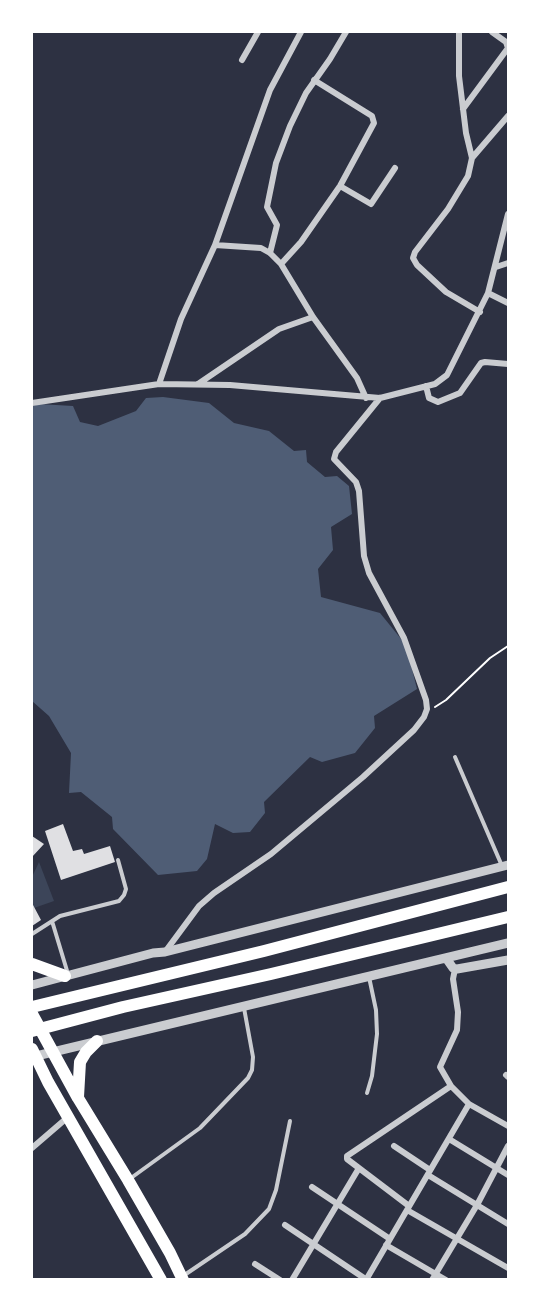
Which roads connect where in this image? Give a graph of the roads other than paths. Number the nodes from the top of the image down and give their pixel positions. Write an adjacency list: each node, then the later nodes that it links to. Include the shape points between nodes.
1 (258, 32): 6 (street)
2 (301, 32): 14 (street, via 270,90)
3 (346, 32): 7 (street)
4 (459, 32): 8 (street)
5 (492, 32): 8 (street, via 508,48)
6 (242, 60)
7 (314, 80): 12 (street, via 374,119); 15 (street, via 276,163 268,201 268,211 276,225)
8 (463, 109): 10 (street)
9 (508, 116): 10 (street)
10 (472, 158): 21 (street, via 468,176 413,258 446,292)
11 (395, 168): 12 (street, via 371,204)
12 (340, 186): 17 (street)
13 (508, 214): 18 (street)
14 (214, 245): 15 (street); 24 (street, via 181,319)
15 (270, 253): 17 (street)
16 (508, 263): 18 (street)
17 (281, 264): 22 (street)
18 (496, 267): 19 (street)
19 (488, 293): 20 (street); 21 (street)
20 (508, 303)
21 (480, 312): 26 (street, via 447,375)
22 (313, 317): 25 (street, via 279,330); 27 (street, via 357,378)
23 (508, 364): 26 (street, via 481,363 460,393 438,402 429,398)
24 (159, 384): 25 (street); 29 (street)
25 (198, 384): 27 (street)
26 (426, 386): 28 (street)
27 (366, 398): 28 (street)
28 (380, 398): 38 (street, via 334,459 356,482 364,556 404,638 426,700 424,717 363,777 271,854 199,906)
29 (32, 403)
30 (455, 757): 32 (lane)
31 (118, 860): 35 (lane, via 126,889 119,901)
32 (505, 866): 38 (street)
33 (508, 887): 47 (main road)
34 (508, 917): 49 (main road)
35 (52, 921): 36 (lane); 43 (lane)
36 (32, 934)
37 (508, 943): 39 (street)
38 (165, 952): 43 (street)
39 (446, 958): 42 (street); 44 (street)
40 (508, 960): 42 (street)
41 (32, 964): 43 (main road)
42 (456, 969): 55 (street, via 456,1030 440,1067)
43 (67, 975): 45 (street)
44 (369, 976): 46 (street); 56 (lane, via 377,1034)
45 (32, 985)
46 (244, 1005): 50 (street); 70 (lane, via 253,1057 249,1078 200,1128)
47 (32, 1007)
48 (32, 1014): 51 (main road)
49 (32, 1031)
50 (97, 1041): 51 (street); 57 (main road, via 80,1062)
51 (52, 1052): 52 (street); 57 (main road)
52 (33, 1054): 54 (main road)
53 (32, 1075): 54 (main road)
54 (48, 1082): 59 (main road)
55 (451, 1086): 58 (street); 66 (street, via 349,1153 347,1159)
56 (368, 1093)
57 (78, 1098): 70 (main road)
58 (469, 1104): 61 (street); 62 (street)
59 (69, 1117): 65 (street); 85 (main road)
60 (290, 1121): 83 (lane, via 269,1209 245,1234)
61 (508, 1126)
62 (449, 1139): 67 (street); 68 (street)
63 (394, 1146): 68 (street)
64 (508, 1146): 67 (street)
65 (32, 1148)
66 (359, 1168): 72 (street); 74 (street)
67 (497, 1168): 69 (street); 73 (street)
68 (429, 1172): 73 (street); 74 (street)
69 (508, 1175)
70 (128, 1180): 83 (main road)
71 (312, 1187): 72 (street)
72 (336, 1204): 78 (street); 79 (street)
73 (477, 1205): 75 (street); 77 (street)
74 (408, 1208): 77 (street); 78 (street)
75 (508, 1224)
76 (285, 1225): 79 (street)
77 (457, 1239): 81 (street); 82 (street)
78 (388, 1242): 82 (street); 84 (street)
79 (313, 1245): 84 (street); 87 (street)
80 (255, 1264): 86 (street)
81 (508, 1268)
82 (433, 1276): 88 (street)
83 (182, 1279)
84 (367, 1279)
85 (161, 1280)
86 (280, 1280)
87 (292, 1280)
88 (446, 1280)

